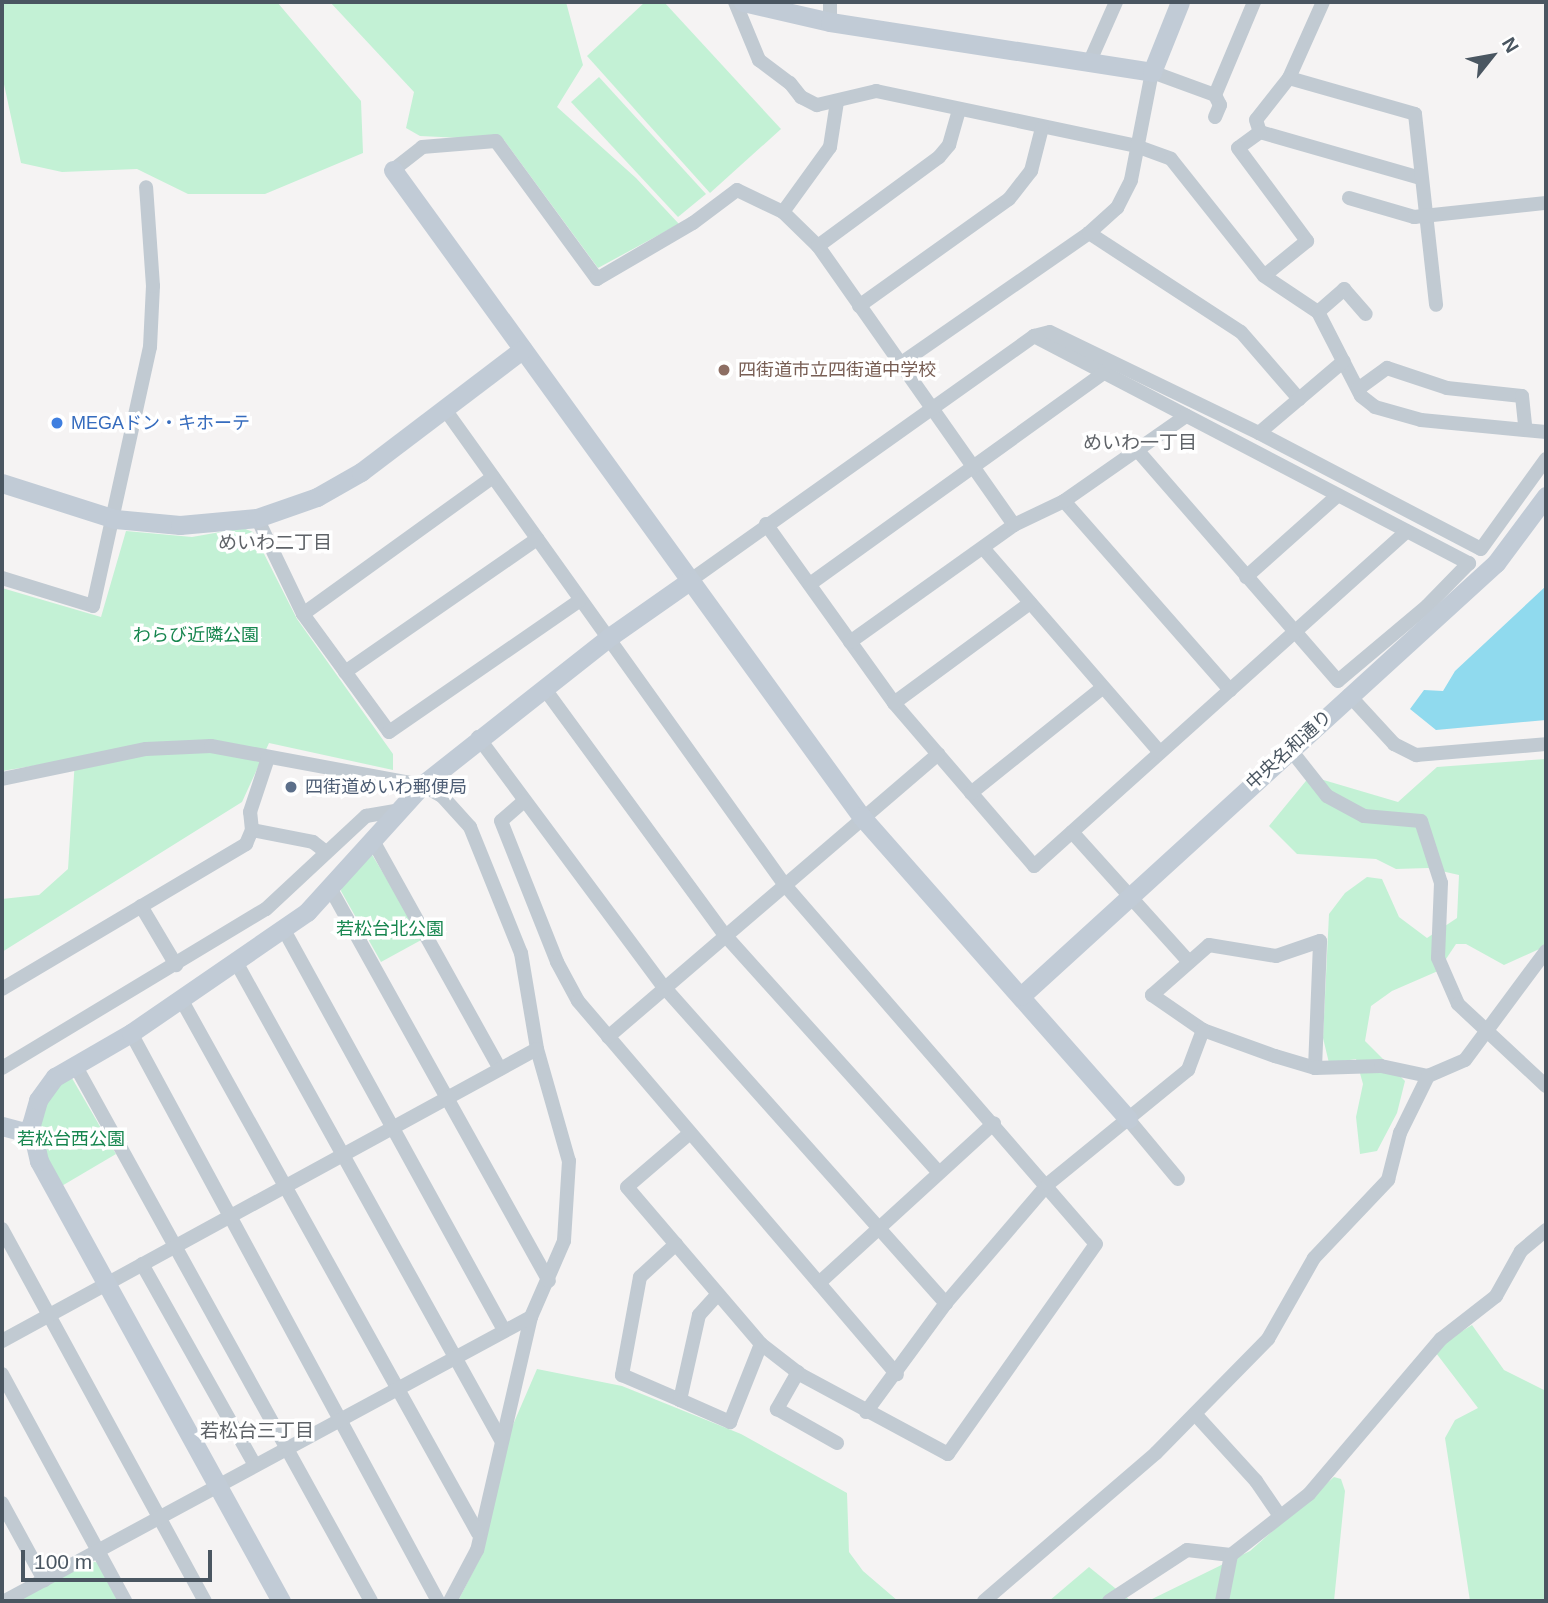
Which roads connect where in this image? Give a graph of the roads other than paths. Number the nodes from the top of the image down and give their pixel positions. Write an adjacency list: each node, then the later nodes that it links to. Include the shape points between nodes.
1 (735, 2): 14 (street, via 769,71 817,105)
2 (743, 2): 8 (street)
3 (830, 2): 9 (street)
4 (1116, 2): 10 (street)
5 (1180, 2): 11 (street)
6 (1254, 2): 13 (street)
7 (1322, 2): 12 (street)
8 (765, 5): 9 (street)
9 (830, 22): 10 (street)
10 (1090, 61): 11 (street)
11 (1152, 72): 13 (street); 19 (street)
12 (1289, 78): 18 (street, via 1256,120); 21 (street, via 1415,114)
13 (1214, 95): 16 (street, via 1220,105)
14 (836, 102): 15 (street, via 876,91); 25 (street, via 830,146)
15 (959, 109): 17 (street); 28 (street, via 949,145 939,157)
16 (1215, 117)
17 (1042, 128): 19 (street); 31 (street, via 1031,171 1009,199)
18 (1260, 132): 21 (street); 29 (street, via 1238,148 1307,241)
19 (1136, 146): 27 (street, via 1125,194); 29 (street, via 1180,166)
20 (393, 170): 25 (street, via 422,147 496,141 597,279 693,223 737,190); 35 (street)
21 (1420, 178): 26 (street)
22 (146, 187): 56 (street, via 153,286 150,347)
23 (1349, 198): 26 (street)
24 (1546, 203): 26 (street)
25 (783, 212): 28 (street)
26 (1424, 216): 30 (street)
27 (1089, 233): 37 (street); 40 (street, via 1241,332)
28 (818, 246): 31 (street)
29 (1264, 276): 32 (street)
30 (1436, 305)
31 (859, 306): 37 (street)
32 (1318, 312): 33 (street, via 1344,289); 36 (street)
33 (1366, 314)
34 (1034, 336): 38 (street); 42 (street); 46 (street, via 1050,332)
35 (523, 349): 41 (street); 64 (street)
36 (1345, 361): 39 (street); 40 (street)
37 (900, 364): 42 (street)
38 (1102, 374): 43 (street); 49 (street)
39 (1358, 389): 44 (street, via 1375,407 1391,414); 44 (street, via 1387,368 1447,388 1522,396)
40 (1299, 399): 46 (street)
41 (444, 408): 50 (street); 55 (street, via 361,472 317,497)
42 (931, 410): 49 (street); 57 (street)
43 (1186, 416): 47 (street); 52 (street)
44 (1525, 427): 45 (street)
45 (1546, 432)
46 (1259, 433): 48 (street, via 1481,549)
47 (1138, 450): 54 (street); 62 (street)
48 (1546, 459)
49 (972, 467): 58 (street); 65 (street)
50 (493, 477): 60 (street); 68 (street)
51 (2, 483): 56 (street)
52 (1338, 495): 59 (street); 62 (street)
53 (1546, 496): 76 (street, 中央名和通り, via 1496,563)
54 (1064, 501): 58 (street); 75 (street)
55 (257, 518): 56 (street, via 180,525); 68 (street)
56 (116, 519): 63 (street, via 93,606)
57 (766, 524): 64 (street); 65 (street)
58 (1014, 525): 61 (street)
59 (1407, 531): 69 (street); 69 (street, via 1469,563 1427,606 1338,681)
60 (537, 539): 66 (street); 72 (street)
61 (983, 548): 67 (street); 71 (street)
62 (1246, 577): 69 (street)
63 (2, 578)
64 (688, 582): 70 (street); 89 (street)
65 (810, 584): 71 (street)
66 (580, 600): 70 (street); 72 (street, via 389,732)
67 (1030, 603): 74 (street); 77 (street)
68 (303, 614): 72 (street)
69 (1294, 633): 75 (street)
70 (607, 639): 73 (street); 94 (street)
71 (850, 642): 77 (street)
72 (345, 672)
73 (544, 688): 78 (street); 99 (street)
74 (1102, 688): 81 (street); 86 (street)
75 (1230, 690): 81 (street)
76 (1349, 695): 79 (street, via 1394,744 1416,755); 80 (street, 中央名和通り)
77 (894, 703): 82 (street)
78 (478, 737): 85 (street); 87 (street)
79 (1546, 744)
80 (1290, 749): 96 (street, 中央名和通り); 110 (street, via 1326,796 1364,816 1421,821 1441,883 1438,958 1458,1004)
81 (1159, 751): 91 (street)
82 (938, 754): 86 (street); 89 (street)
83 (268, 758): 84 (street, via 211,746 146,749); 85 (street); 90 (street, via 250,812)
84 (2, 779)
85 (422, 785): 88 (street); 112 (street, via 442,796 470,827 521,953)
86 (971, 793): 91 (street, via 1034,866)
87 (524, 801): 104 (street); 111 (street, via 501,821 557,962 578,1002)
88 (399, 810): 92 (street); 93 (street, via 366,816)
89 (861, 816): 94 (street); 106 (street)
90 (252, 830): 93 (street, via 313,842); 97 (street, via 246,844)
91 (1072, 832): 96 (street)
92 (372, 839): 95 (street); 116 (street)
93 (326, 852): 103 (street, via 266,909)
94 (784, 884): 99 (street); 121 (street)
95 (328, 886): 98 (street); 119 (street)
96 (1130, 895): 102 (street); 106 (street, 中央名和通り)
97 (141, 906): 103 (street); 105 (street)
98 (284, 930): 101 (street); 123 (street)
99 (724, 934): 104 (street); 127 (street)
100 (1546, 951): 110 (street)
101 (236, 962): 107 (street); 126 (street)
102 (1189, 962): 108 (street, via 1152,995); 114 (street, via 1209,945 1276,956 1320,941)
103 (176, 965): 115 (street)
104 (664, 987): 111 (street); 132 (street)
105 (2, 989)
106 (1021, 996): 120 (street)
107 (181, 999): 109 (street); 130 (street)
108 (1203, 1030): 114 (street); 120 (street, via 1188,1070)
109 (131, 1033): 113 (street); 131 (street)
110 (1490, 1033): 117 (street, via 1465,1060); 118 (street)
111 (608, 1037): 124 (street)
112 (537, 1049): 116 (street); 138 (street, via 569,1161 564,1241)
113 (75, 1065): 125 (street, via 46,1087); 136 (street)
114 (1315, 1068): 117 (street, via 1381,1066)
115 (2, 1069)
116 (500, 1069): 119 (street)
117 (1428, 1076): 155 (street, via 1400,1133 1388,1180 1314,1258 1268,1339)
118 (1546, 1086)
119 (447, 1098): 123 (street); 138 (street)
120 (1128, 1119): 128 (street); 129 (street)
121 (994, 1123): 127 (street); 129 (street)
122 (2, 1126): 125 (street)
123 (392, 1128): 126 (street); 145 (street)
124 (690, 1133): 135 (street, via 627,1187); 139 (street)
125 (31, 1134): 140 (street, via 39,1161)
126 (343, 1155): 130 (street); 148 (street)
127 (939, 1173): 132 (street)
128 (1178, 1179)
129 (1048, 1184): 142 (street); 154 (street, via 1096,1244 948,1454)
130 (286, 1186): 131 (street); 152 (street)
131 (230, 1216): 136 (street); 156 (street)
132 (880, 1227): 139 (street); 142 (street)
133 (2, 1230): 143 (street)
134 (1546, 1230): 163 (street, via 1521,1251 1496,1296 1441,1339 1326,1476)
135 (676, 1244): 141 (street); 153 (street, via 640,1277 622,1375)
136 (175, 1246): 137 (street); 159 (street)
137 (142, 1264): 140 (street); 160 (street)
138 (549, 1281): 144 (street)
139 (820, 1283): 151 (street)
140 (106, 1284): 143 (street); 161 (street)
141 (718, 1294): 147 (street); 153 (street, via 699,1315)
142 (946, 1303): 151 (street)
143 (49, 1315): 146 (street); 164 (street)
144 (531, 1317): 145 (street); 157 (street)
145 (504, 1331): 148 (street)
146 (2, 1340)
147 (761, 1344): 149 (street); 153 (street, via 730,1422)
148 (455, 1357): 152 (street); 157 (street)
149 (798, 1373): 154 (street); 158 (street, via 777,1409)
150 (2, 1374): 166 (street)
151 (897, 1374): 154 (street)
152 (398, 1388): 156 (street); 165 (street)
153 (680, 1400)
154 (866, 1412)
155 (1195, 1414): 163 (street, via 1256,1481); 176 (street, via 1156,1454)
156 (340, 1419): 159 (street); 174 (street)
157 (501, 1440): 165 (street)
158 (836, 1443)
159 (287, 1448): 160 (street); 173 (street)
160 (255, 1465): 161 (street)
161 (217, 1486): 164 (street); 172 (street)
162 (2, 1503): 168 (street)
163 (1280, 1516): 167 (street)
164 (159, 1517): 166 (street); 171 (street)
165 (478, 1532): 175 (street, via 472,1561)
166 (98, 1550): 168 (street); 170 (street)
167 (1231, 1555): 177 (street, via 1187,1550); 178 (street)
168 (44, 1580): 169 (street)
169 (5, 1601)
170 (125, 1601)
171 (205, 1601)
172 (281, 1601)
173 (371, 1601)
174 (438, 1601)
175 (450, 1601)
176 (984, 1601)
177 (1108, 1601)
178 (1222, 1601)

